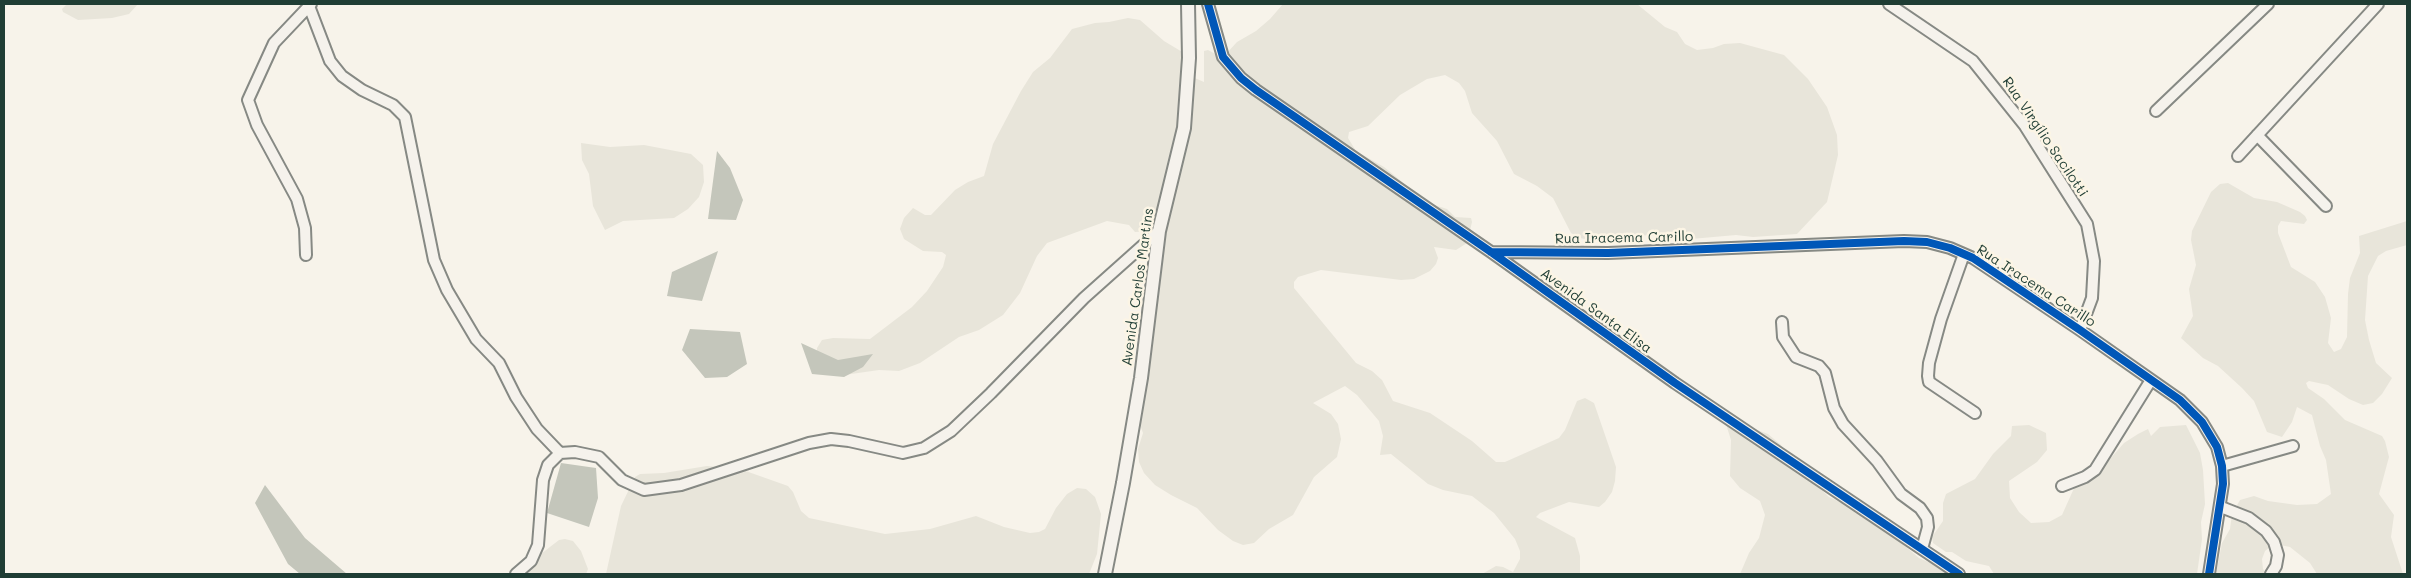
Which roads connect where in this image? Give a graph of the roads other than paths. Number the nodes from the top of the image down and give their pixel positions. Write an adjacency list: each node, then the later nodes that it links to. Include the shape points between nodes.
1 (1188, 4): 11 (street, Avenida Carlos Martins, via 1189,58 1184,128)
2 (1208, 4): 12 (street, Avenida Santa Elisa, via 1223,57 1241,78)
3 (1889, 4): 16 (street, Rua Virgílio Sacilotti, via 1973,61 2025,126 2088,224 2094,260 2092,298)
4 (2268, 4): 7 (street)
5 (2378, 4): 8 (street)
6 (310, 5): 14 (street, via 274,43 248,100 257,125 297,198 305,228); 20 (street, via 330,62 342,76 362,90 393,104 405,117 434,260 447,290 476,339 499,363 516,398 537,429)
7 (2156, 111)
8 (2257, 135): 9 (street); 10 (street)
9 (2238, 156)
10 (2326, 206)
11 (1159, 231): 20 (street, via 1084,298 950,431 924,448 904,453 831,439 808,443 681,485 644,490 622,480 599,457 575,452); 26 (street, Avenida Carlos Martins, via 1141,378)
12 (1491, 252): 13 (street, Rua Iracema Carillo, via 1608,253 1920,242); 24 (street, Avenida Santa Elisa, via 1675,383)
13 (1964, 254): 16 (street, Rua Iracema Carillo); 18 (street, via 1941,320 1928,376 1930,382)
14 (306, 255)
15 (1782, 322): 24 (street, via 1783,337 1796,357 1819,366 1825,373 1834,408 1843,424 1901,494 1920,508 1927,518)
16 (2080, 330): 17 (street, Rua Iracema Carillo)
17 (2151, 380): 21 (street, Rua Iracema Carillo, via 2180,400 2202,422 2217,447); 22 (street, via 2095,470)
18 (1975, 413)
19 (2293, 446): 21 (street)
20 (560, 453): 25 (street, via 548,465 543,480 538,545 531,561)
21 (2222, 466): 23 (street, Rua Iracema Carillo)
22 (2062, 486)
23 (2221, 507): 28 (street, Rua Iracema Carillo); 29 (street, via 2249,518 2266,531 2278,555)
24 (1922, 549): 27 (street, Avenida Santa Elisa)
25 (516, 574)
26 (1105, 574)
27 (1959, 574)
28 (2209, 574)
29 (2271, 574)

